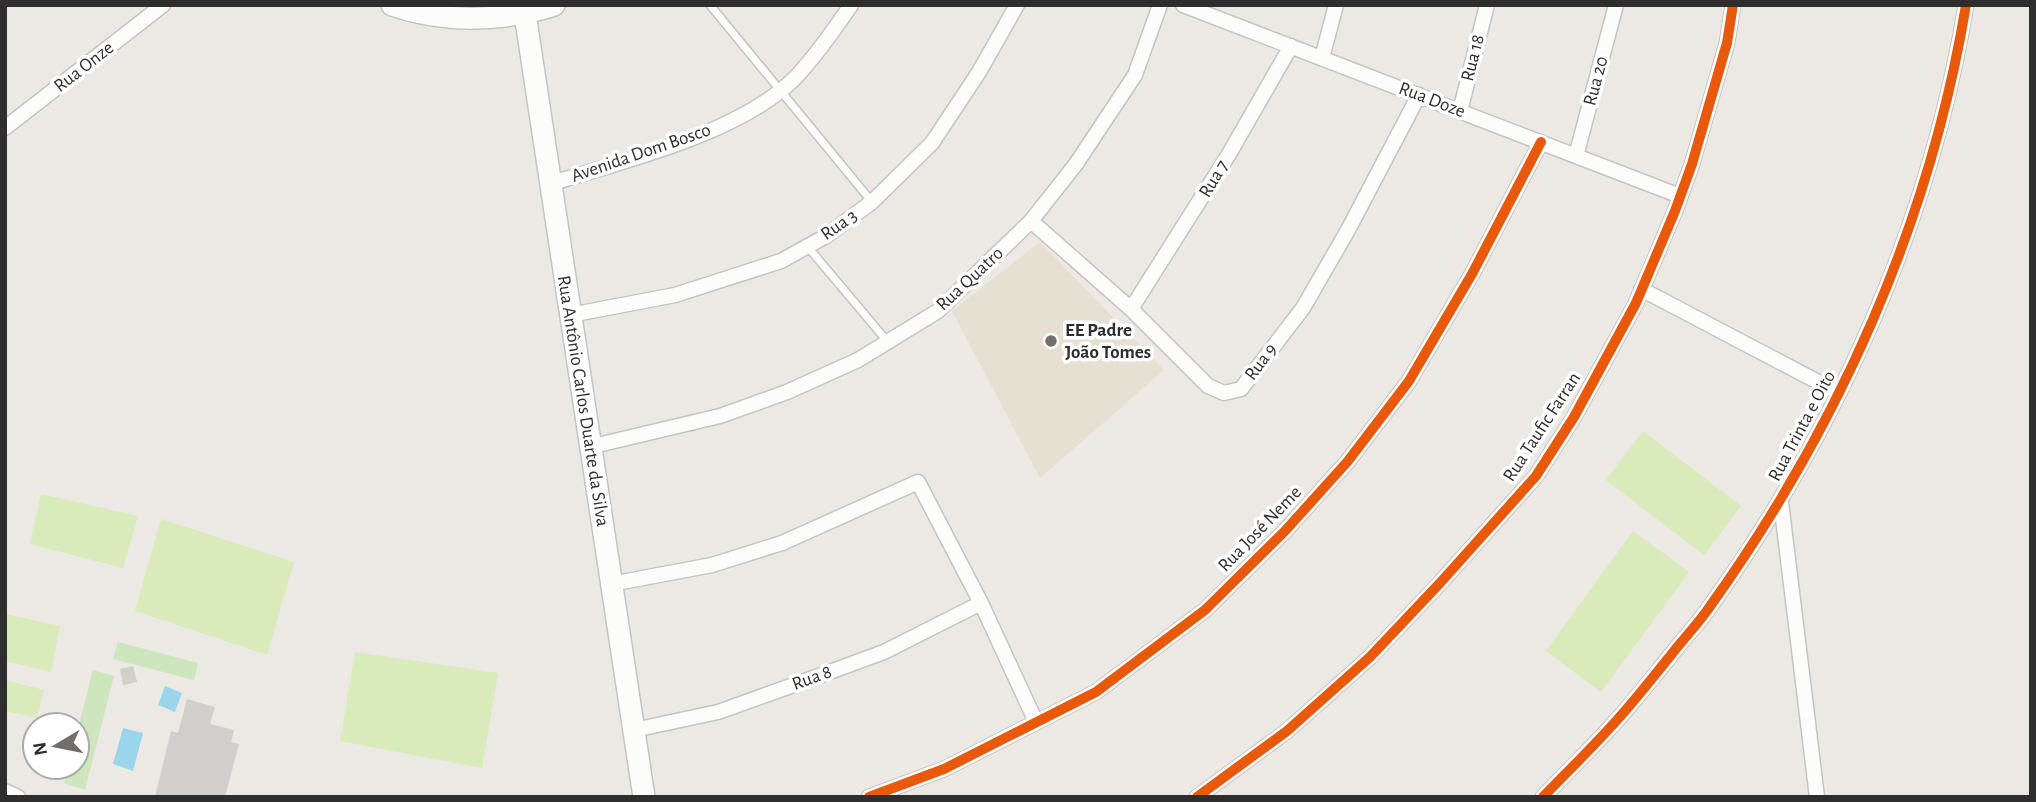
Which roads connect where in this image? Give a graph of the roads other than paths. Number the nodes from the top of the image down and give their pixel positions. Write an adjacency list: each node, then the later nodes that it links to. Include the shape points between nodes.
1 (163, 5): 21 (street, Rua Onze)
2 (392, 5): 15 (street, via 467,19)
3 (554, 5): 15 (street)
4 (710, 5): 18 (lane)
5 (850, 5): 18 (street, Avenida Dom Bosco, via 831,35)
6 (1017, 5): 26 (street, Rua 3, via 932,143)
7 (1160, 5): 27 (street, Rua Quatro, via 1135,75 1076,164)
8 (1183, 5): 14 (street, Rua Doze)
9 (1336, 5): 17 (street)
10 (1487, 5): 20 (street, Rua 18)
11 (1616, 5): 23 (street, Rua 20)
12 (1734, 5): 25 (street, Rua Taufic Farran)
13 (1966, 5): 33 (street, Rua Trinta e Oito, via 1931,165 1894,268)
14 (1201, 9): 16 (street, Rua Doze)
15 (524, 10): 24 (street, Rua Antônio Carlos Duarte da Silva)
16 (1291, 46): 17 (street, Rua Doze); 30 (street, Rua 7)
17 (1322, 58): 19 (street, Rua Doze)
18 (779, 90): 24 (street, Avenida Dom Bosco, via 749,112 694,138); 26 (lane)
19 (1419, 95): 20 (street, Rua Doze); 30 (street, Rua 9, via 1303,308 1241,389 1224,393 1208,386)
20 (1460, 111): 22 (street, Rua Doze)
21 (5, 128)
22 (1541, 142): 23 (street, Rua Doze); 38 (street, Rua José Neme, via 1409,381 1348,461 1205,610 1096,692)
23 (1576, 156): 25 (street, Rua Doze)
24 (550, 184): 31 (street, Rua Antônio Carlos Duarte da Silva)
25 (1681, 196): 29 (street, Rua Taufic Farran)
26 (872, 202): 28 (street, Rua 3)
27 (1031, 221): 30 (street, Rua 9); 32 (street, Rua Quatro, via 938,311)
28 (807, 247): 31 (street, Rua 3, via 781,261 675,295); 32 (lane)
29 (1641, 289): 33 (street); 44 (street, Rua Taufic Farran, via 1574,417 1527,486 1370,657 1287,731)
30 (1132, 309)
31 (570, 315): 34 (street, Rua Antônio Carlos Duarte da Silva)
32 (888, 342): 34 (street, Rua Quatro, via 787,392 720,416)
33 (1839, 393): 35 (street, Rua Trinta e Oito)
34 (589, 447): 36 (street, Rua Antônio Carlos Duarte da Silva)
35 (1781, 502): 45 (street, Rua Trinta e Oito, via 1710,607 1617,720); 46 (street)
36 (611, 584): 37 (street, via 712,565 782,542 918,482); 39 (street, Rua Antônio Carlos Duarte da Silva)
37 (981, 603): 38 (street); 39 (street, Rua 8, via 884,652 816,677 718,712)
38 (1036, 722): 43 (street, Rua José Neme, via 944,769)
39 (634, 730): 42 (street, Rua Antônio Carlos Duarte da Silva)
40 (5, 791): 41 (street)
41 (18, 797)
42 (644, 797)
43 (869, 797)
44 (1197, 797)
45 (1543, 797)
46 (1817, 797)

